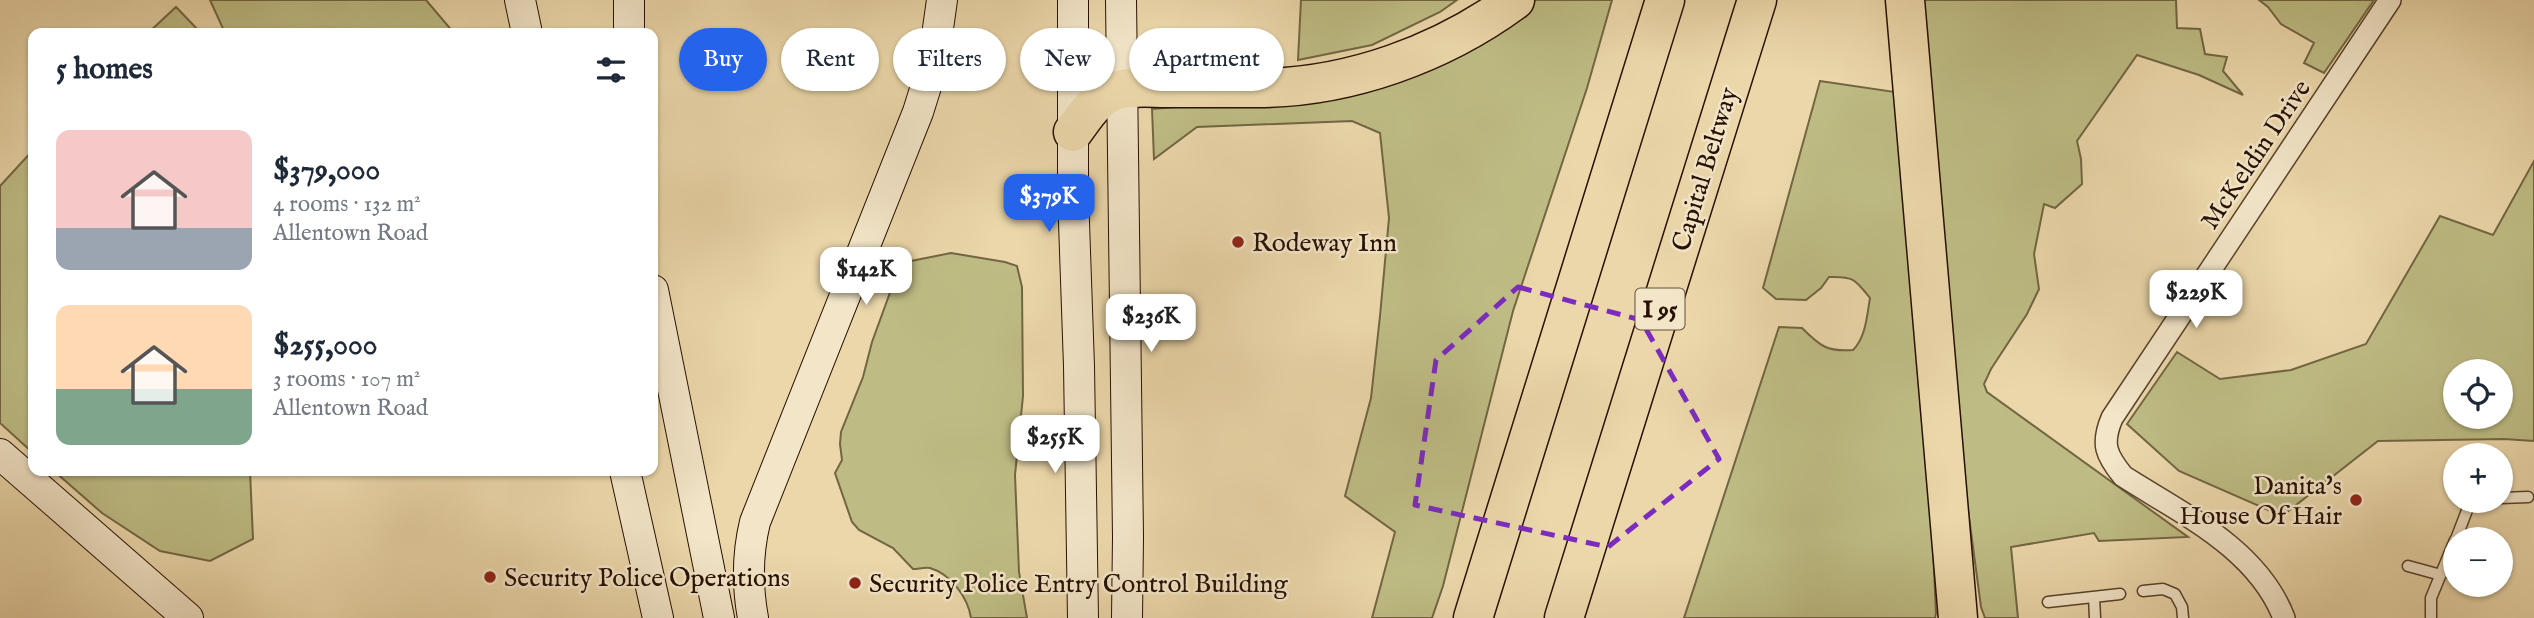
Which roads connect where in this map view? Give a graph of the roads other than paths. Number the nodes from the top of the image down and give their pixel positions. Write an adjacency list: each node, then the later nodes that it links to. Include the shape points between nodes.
1 (520, 0): 11 (street)
2 (629, 0): 12 (street)
3 (942, 0): 31 (street, via 933,64 918,112 755,522 747,579)
4 (1073, 0): 14 (street)
5 (1121, 0): 13 (street)
6 (1515, 0): 13 (highway, via 1429,50 1340,78 1287,87)
7 (1665, 0): 35 (highway)
8 (1757, 0): 36 (highway, Capital Beltway / I 95)
9 (1905, 0): 37 (highway)
10 (2390, 0): 40 (street, McKeldin Drive, via 2106,432 2111,461 2123,476 2227,543 2266,583)
11 (526, 28)
12 (629, 28)
13 (1123, 89): 14 (highway, via 1104,96); 34 (street)
14 (1073, 132): 23 (street)
15 (658, 315): 30 (street)
16 (0, 454): 28 (street)
17 (626, 476): 29 (street)
18 (2528, 497): 19 (lane)
19 (2513, 498)
20 (2408, 566): 22 (lane)
21 (2443, 570): 22 (lane)
22 (2441, 575): 41 (lane, via 2431,598)
23 (1082, 583): 32 (street); 33 (street)
24 (2143, 591): 39 (lane, via 2163,589 2175,594)
25 (2120, 594): 26 (lane)
26 (2094, 597): 27 (lane); 38 (lane)
27 (2048, 602)
28 (188, 618)
29 (658, 618)
30 (719, 618)
31 (754, 618)
32 (1074, 618)
33 (1083, 618)
34 (1126, 618)
35 (1473, 618)
36 (1564, 618)
37 (1958, 618)
38 (2095, 618)
39 (2183, 618)
40 (2284, 618)
41 (2431, 618)

